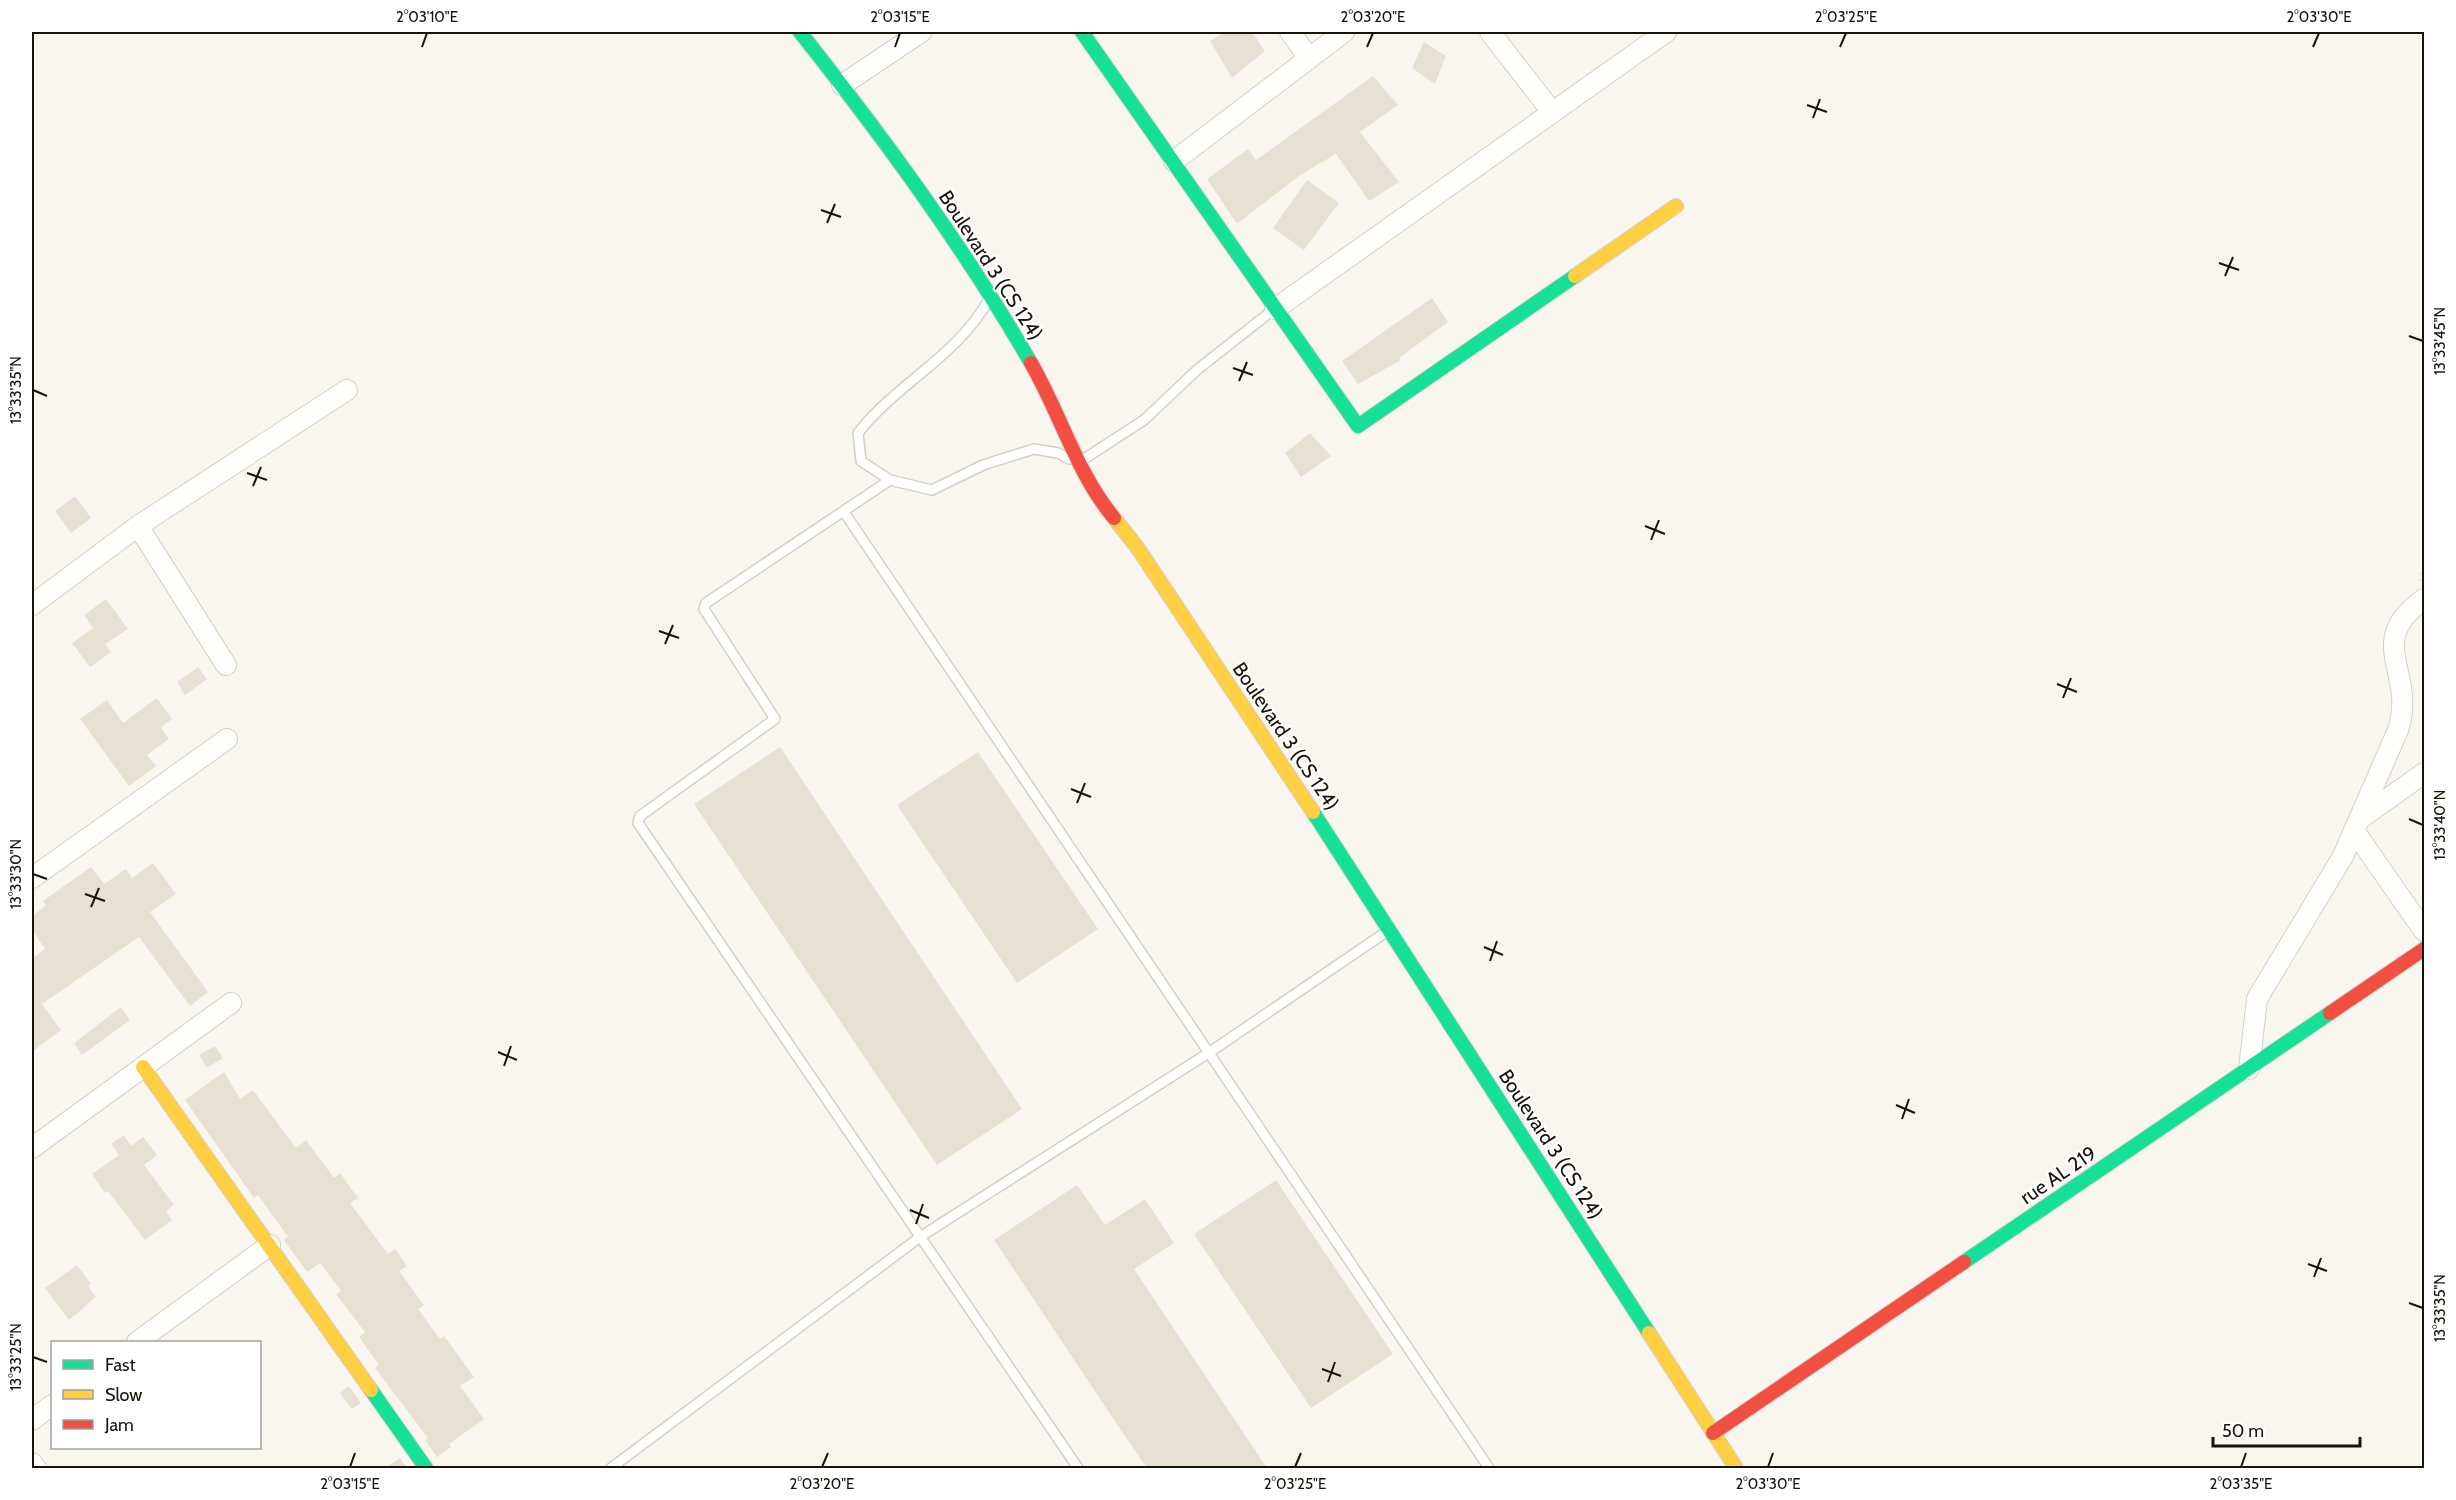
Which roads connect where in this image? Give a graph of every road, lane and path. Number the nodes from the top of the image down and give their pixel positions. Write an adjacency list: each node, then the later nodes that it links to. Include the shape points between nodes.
1 (800, 32): 9 (street, Boulevard 3 (CS 124))
2 (921, 32): 9 (street)
3 (1083, 32): 11 (street)
4 (1290, 32): 8 (street)
5 (1344, 32): 8 (street)
6 (1490, 32): 10 (street)
7 (1666, 32): 10 (street)
8 (1309, 58): 11 (street)
9 (843, 85): 13 (street, Boulevard 3 (CS 124))
10 (1552, 112): 14 (street)
11 (1174, 161): 14 (street)
12 (1676, 206): 14 (street, via 1358,426)
13 (991, 294): 16 (street, Boulevard 3 (CS 124), via 1043,384); 17 (lane, via 981,314 955,343 877,409 858,433 861,461)
14 (1275, 309): 16 (lane, via 1198,369 1144,420)
15 (347, 390): 19 (street)
16 (1078, 463): 17 (lane, via 1058,453 1034,449 983,465 932,490); 27 (street, Boulevard 3 (CS 124), via 1096,496 1137,547)
17 (890, 480): 18 (lane)
18 (844, 512): 31 (lane); 35 (lane, via 706,603 704,609 775,719 640,816 639,823)
19 (138, 526): 21 (street); 22 (street)
20 (2424, 599): 25 (street, via 2397,625 2394,648 2404,713)
21 (32, 605)
22 (226, 665)
23 (227, 739): 26 (street)
24 (2424, 773): 25 (street)
25 (2358, 825): 28 (street); 33 (street, via 2257,999)
26 (32, 878)
27 (1391, 929): 31 (lane); 40 (street, Boulevard 3 (CS 124))
28 (2424, 931)
29 (2424, 949): 33 (street, rue AL 219)
30 (231, 1003): 32 (street)
31 (1210, 1052): 35 (lane); 46 (lane)
32 (143, 1067): 34 (street); 36 (street)
33 (2249, 1069): 40 (street, rue AL 219)
34 (32, 1148)
35 (920, 1237): 44 (lane); 45 (lane)
36 (270, 1245): 37 (street); 43 (street)
37 (138, 1341)
38 (51, 1406): 39 (street)
39 (32, 1420)
40 (1713, 1433): 47 (street, Boulevard 3 (CS 124))
41 (32, 1463): 42 (street)
42 (36, 1468)
43 (426, 1468)
44 (611, 1468)
45 (1078, 1468)
46 (1490, 1468)
47 (1736, 1468)

